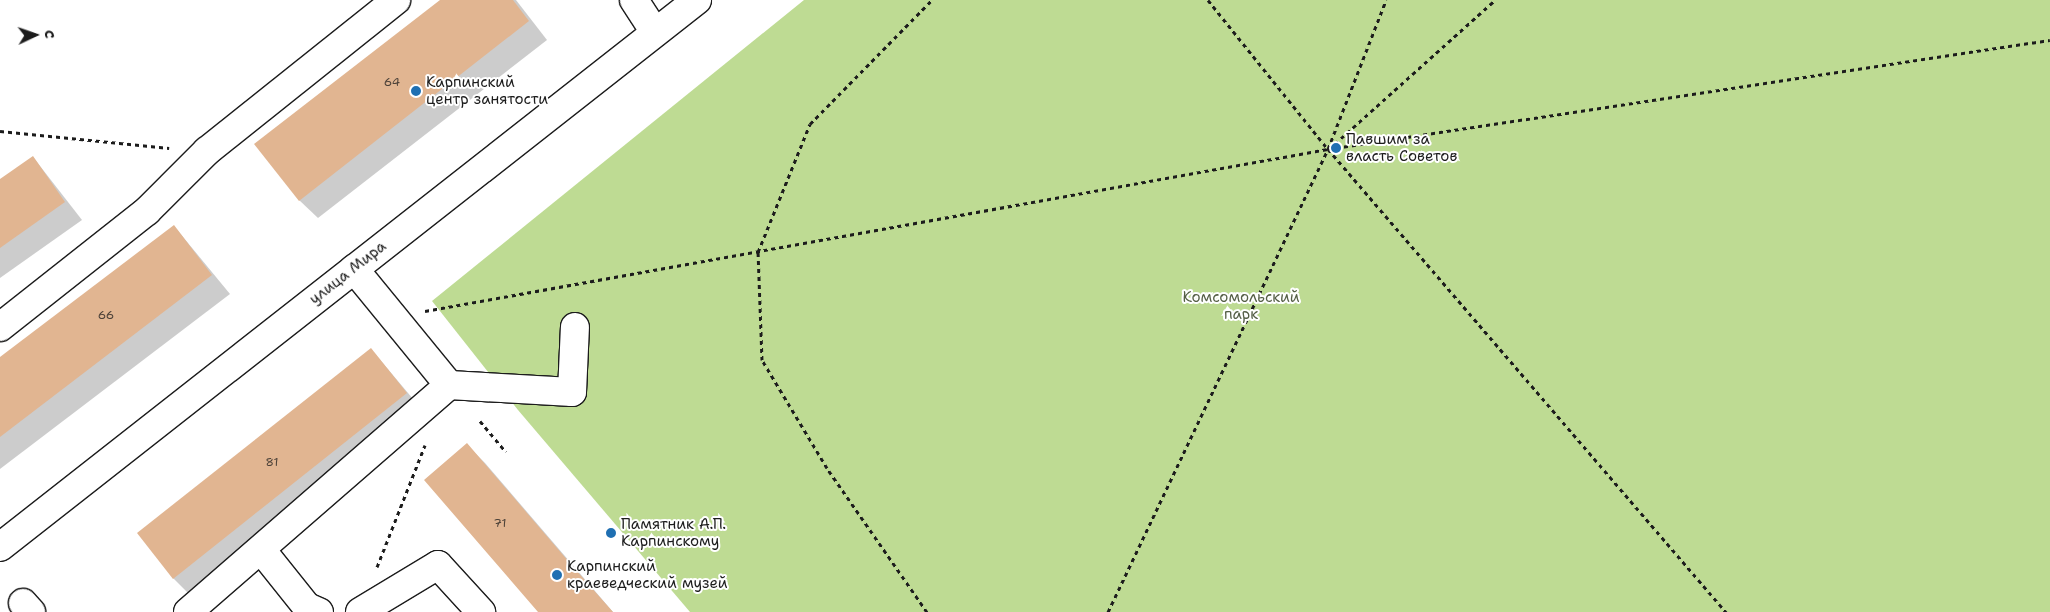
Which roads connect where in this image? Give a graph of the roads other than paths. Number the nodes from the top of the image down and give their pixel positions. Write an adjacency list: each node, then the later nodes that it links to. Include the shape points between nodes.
1 (396, 0): 6 (main road, via 207,151 147,211)
2 (634, 0): 4 (main road)
3 (697, 0): 4 (main road, улица Мира)
4 (655, 32): 5 (main road, улица Мира)
5 (354, 269): 8 (main road); 9 (main road, улица Мира)
6 (0, 327)
7 (575, 327): 8 (main road, via 572,392)
8 (449, 385): 10 (main road)
9 (0, 546)
10 (263, 552): 11 (main road); 12 (main road, via 307,607)
11 (188, 612)
12 (319, 612)
13 (360, 612): 14 (main road, via 438,565)
14 (481, 612)

